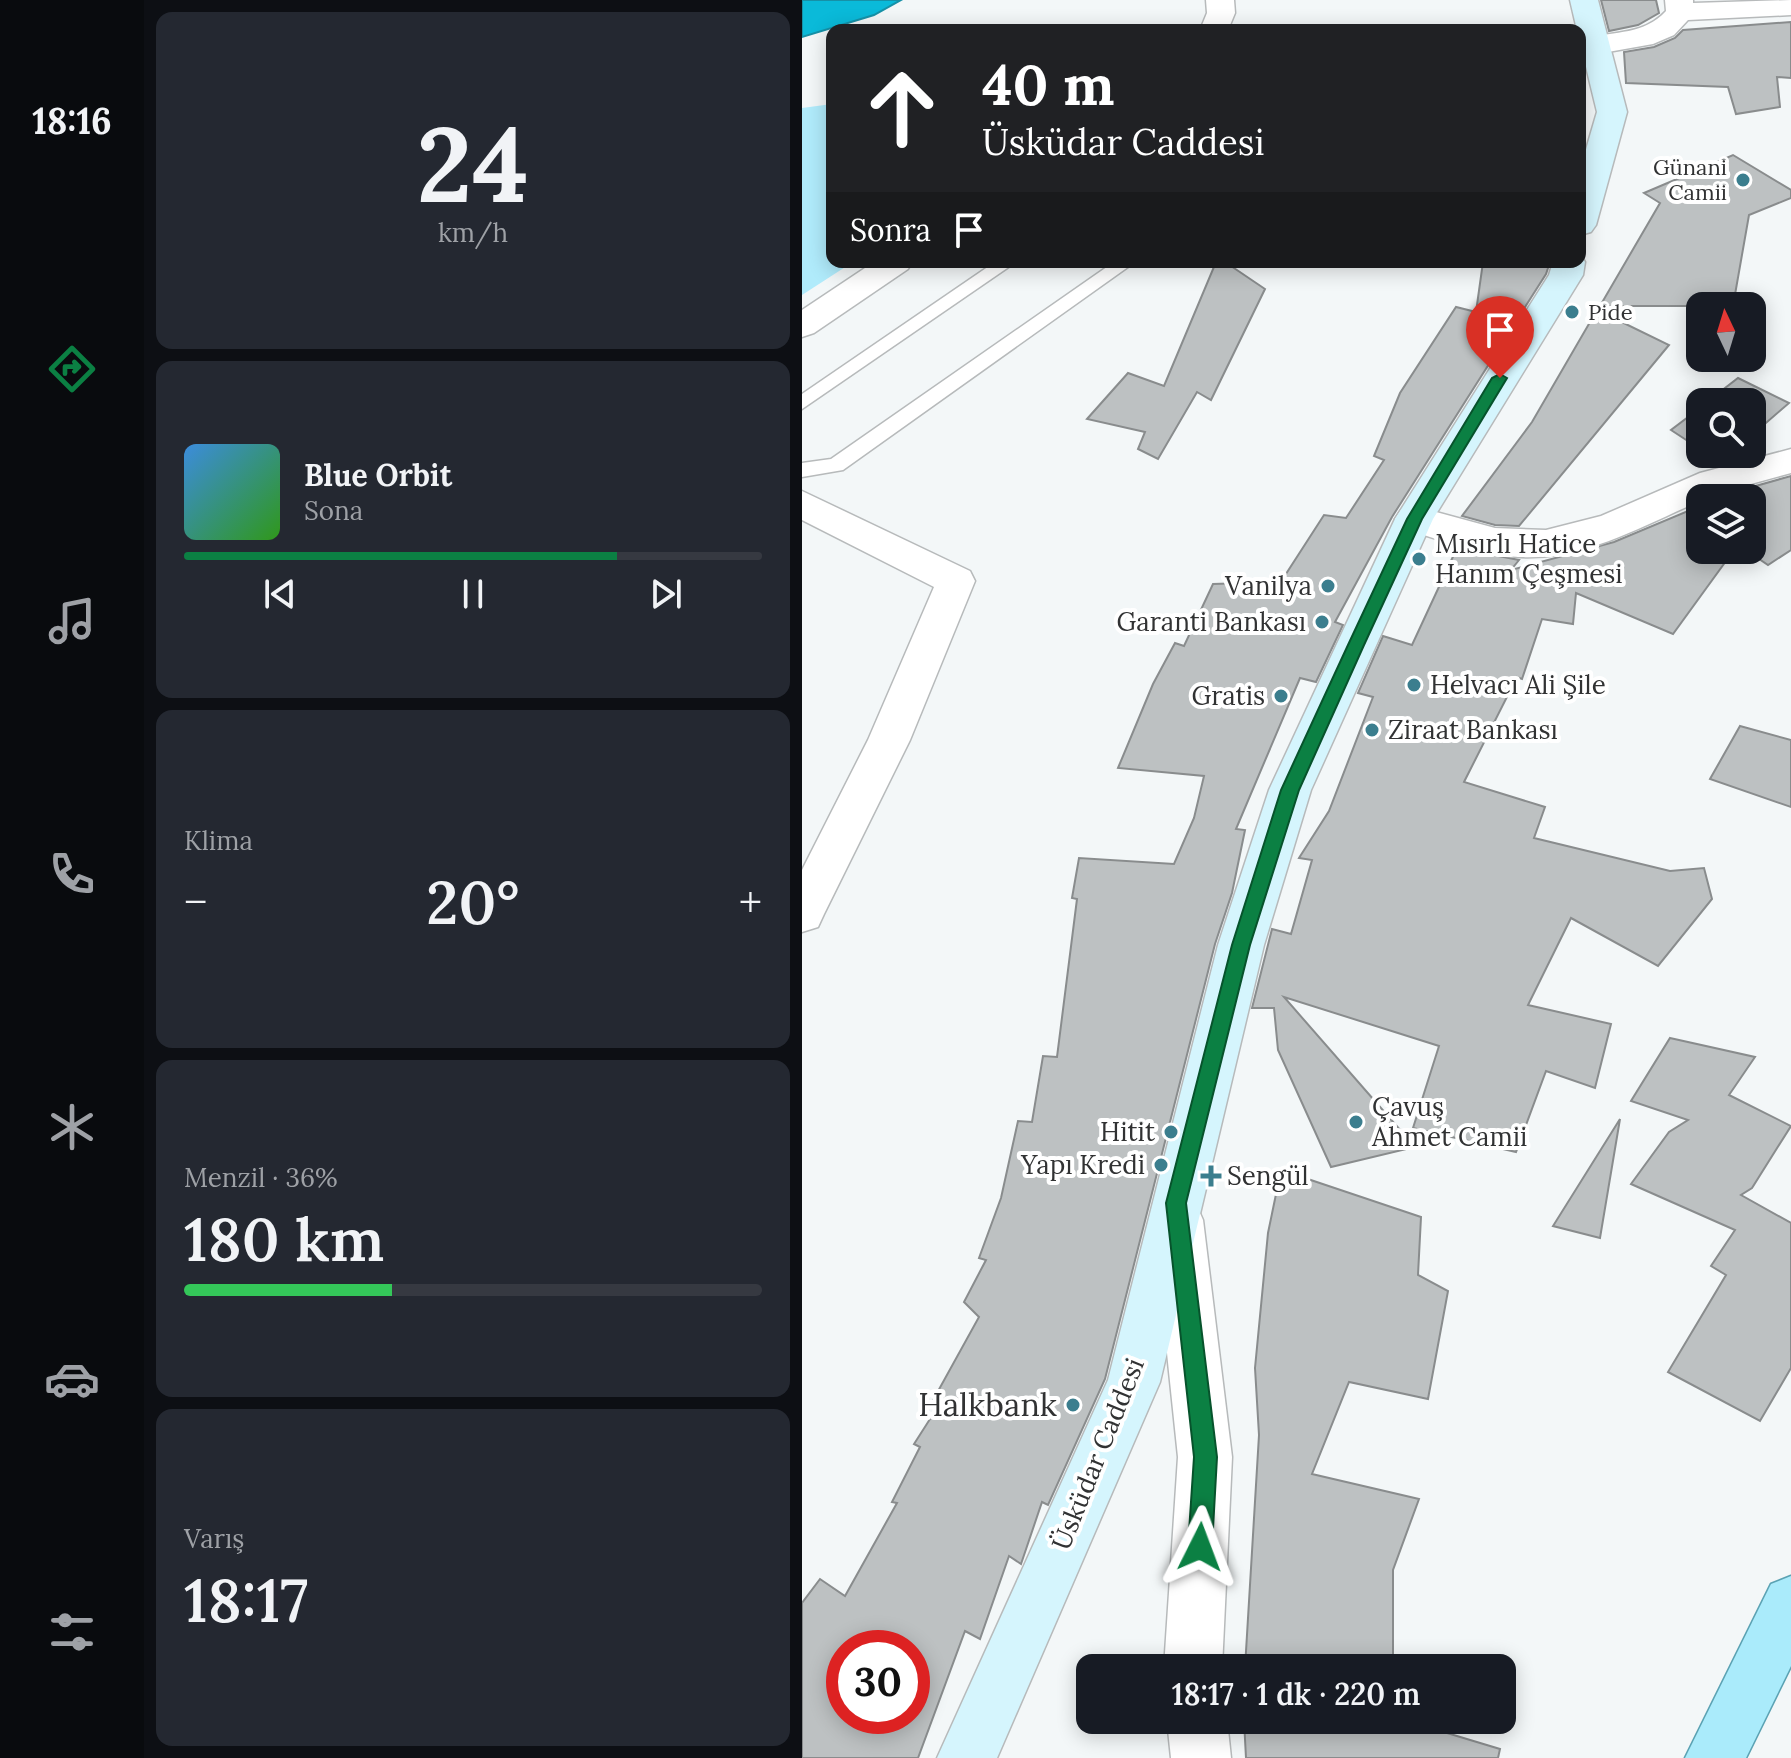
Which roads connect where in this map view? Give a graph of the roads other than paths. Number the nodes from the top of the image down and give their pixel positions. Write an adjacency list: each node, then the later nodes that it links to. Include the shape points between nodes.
1 (1220, 0): 5 (street)
2 (1584, 0): 6 (main road)
3 (1680, 6): 4 (street); 6 (street, via 1666,29 1653,35)
4 (1791, 6)
5 (1216, 24)
6 (1597, 44): 7 (main road, via 1612,112)
7 (1586, 204)
8 (887, 268): 12 (street)
9 (998, 268): 13 (lane)
10 (1117, 268): 15 (lane, via 836,465)
11 (1568, 268): 17 (main road, Üsküdar Caddesi)
12 (802, 326)
13 (802, 403)
14 (1791, 461): 17 (street, via 1705,485 1562,542 1509,542)
15 (802, 470)
16 (802, 504): 18 (street, via 956,581 889,740)
17 (1414, 519): 19 (main road, Üsküdar Caddesi, via 1290,790 1241,945)
18 (802, 914)
19 (1176, 1203): 21 (street, via 1205,1457); 23 (main road, Üsküdar Caddesi, via 1134,1382)
20 (1791, 1604): 25 (main road)
21 (1194, 1654)
22 (1198, 1734): 24 (street)
23 (967, 1758)
24 (1201, 1758)
25 (1715, 1758)

